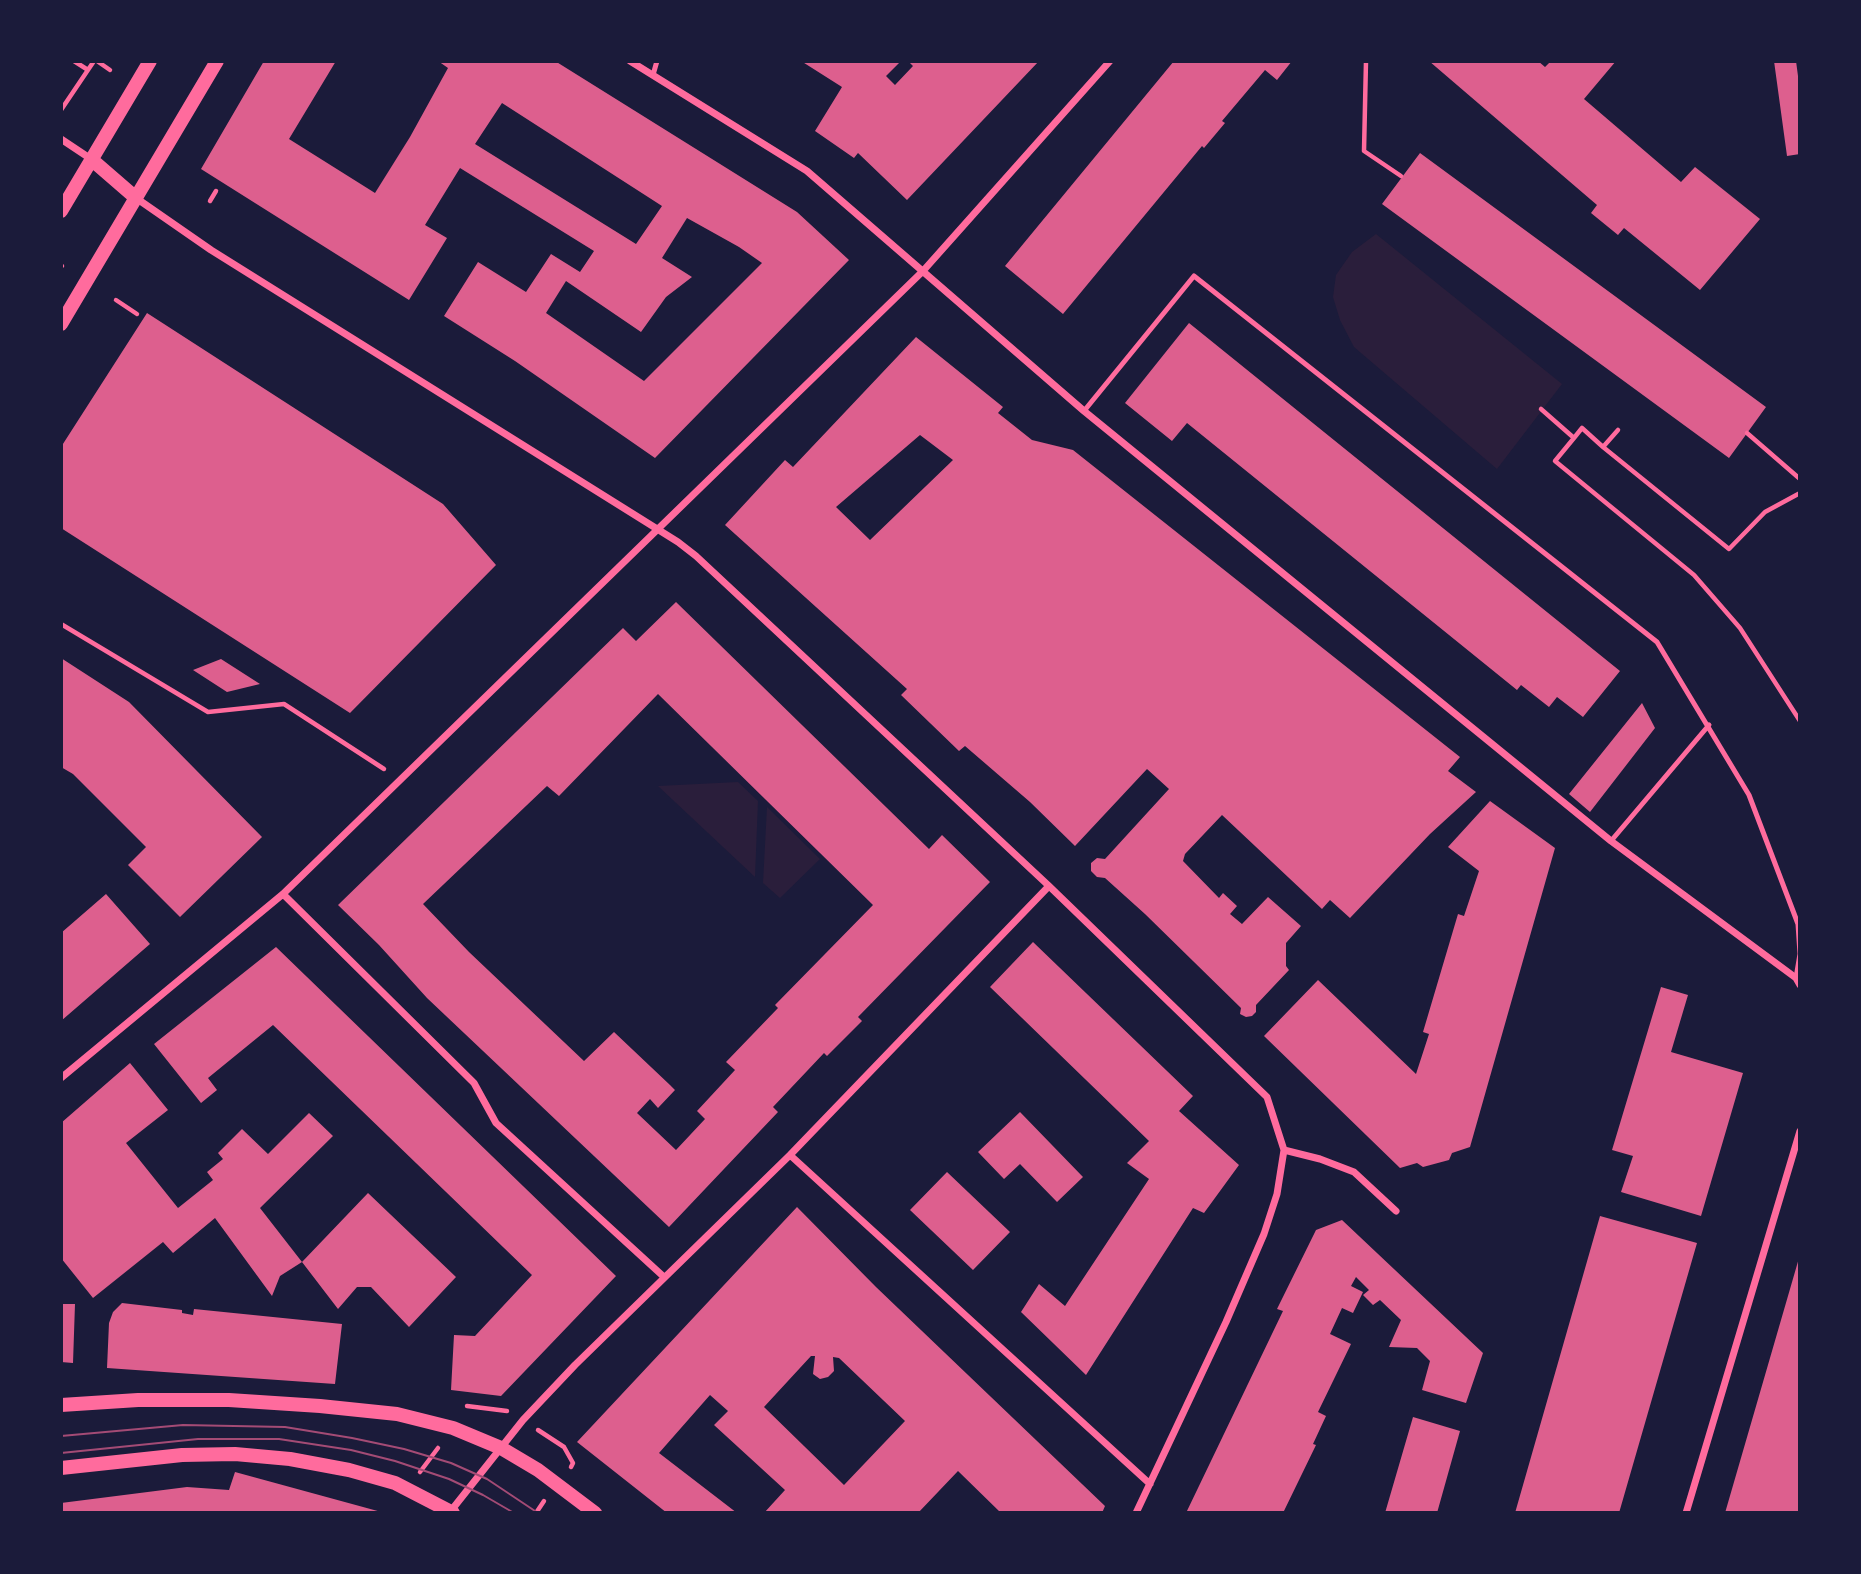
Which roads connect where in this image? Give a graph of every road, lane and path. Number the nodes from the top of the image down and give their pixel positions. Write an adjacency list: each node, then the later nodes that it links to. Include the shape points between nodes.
1 (74, 61): 9 (path)
2 (95, 61): 9 (path); 10 (path)
3 (150, 61): 14 (main road)
4 (217, 61): 17 (main road)
5 (630, 61): 11 (street)
6 (657, 61): 11 (lane)
7 (1110, 61): 20 (street)
8 (1366, 61): 15 (path, via 1364,151)
9 (88, 69): 12 (path)
10 (110, 70)
11 (653, 75): 20 (street, via 807,171)
12 (61, 110)
13 (61, 139): 14 (street)
14 (91, 159): 17 (main road); 19 (main road)
15 (1401, 176)
16 (216, 191): 18 (path)
17 (136, 198): 23 (main road); 32 (street)
18 (210, 201)
19 (61, 211)
20 (923, 271): 25 (street); 32 (street)
21 (116, 300): 22 (path)
22 (137, 314)
23 (61, 324)
24 (1541, 409): 28 (path)
25 (1084, 411): 35 (lane, via 1194,276 1657,642); 37 (street)
26 (1618, 430): 29 (path)
27 (1747, 433): 30 (path)
28 (1574, 438): 29 (path, via 1582,428); 34 (path, via 1555,461 1694,575 1741,628)
29 (1604, 447): 31 (path, via 1729,549 1765,512)
30 (1800, 479)
31 (1800, 493)
32 (657, 530): 36 (street); 38 (street, via 718,575)
33 (61, 624): 36 (path, via 208,712 284,704)
34 (1800, 721)
35 (1709, 725): 37 (lane); 40 (lane, via 1749,795 1798,924)
36 (400, 780): 39 (street)
37 (1611, 841): 40 (street)
38 (1049, 886): 43 (street, via 1267,1097); 44 (street)
39 (282, 894): 41 (street); 46 (street, via 474,1083 496,1123)
40 (1798, 981)
41 (61, 1078)
42 (1800, 1131): 54 (street)
43 (1283, 1150): 45 (street, via 1354,1172); 50 (street, via 1277,1194 1264,1234)
44 (790, 1155): 46 (street); 50 (street)
45 (1396, 1211)
46 (664, 1277): 48 (street, via 557,1383)
47 (61, 1405): 48 (main road, via 184,1399 333,1407 422,1419)
48 (501, 1448): 51 (street); 52 (main road)
49 (61, 1468): 51 (main road, via 182,1455 290,1459 381,1478)
50 (1150, 1484): 53 (street)
51 (451, 1512)
52 (595, 1513)
53 (1136, 1513)
54 (1686, 1513)

